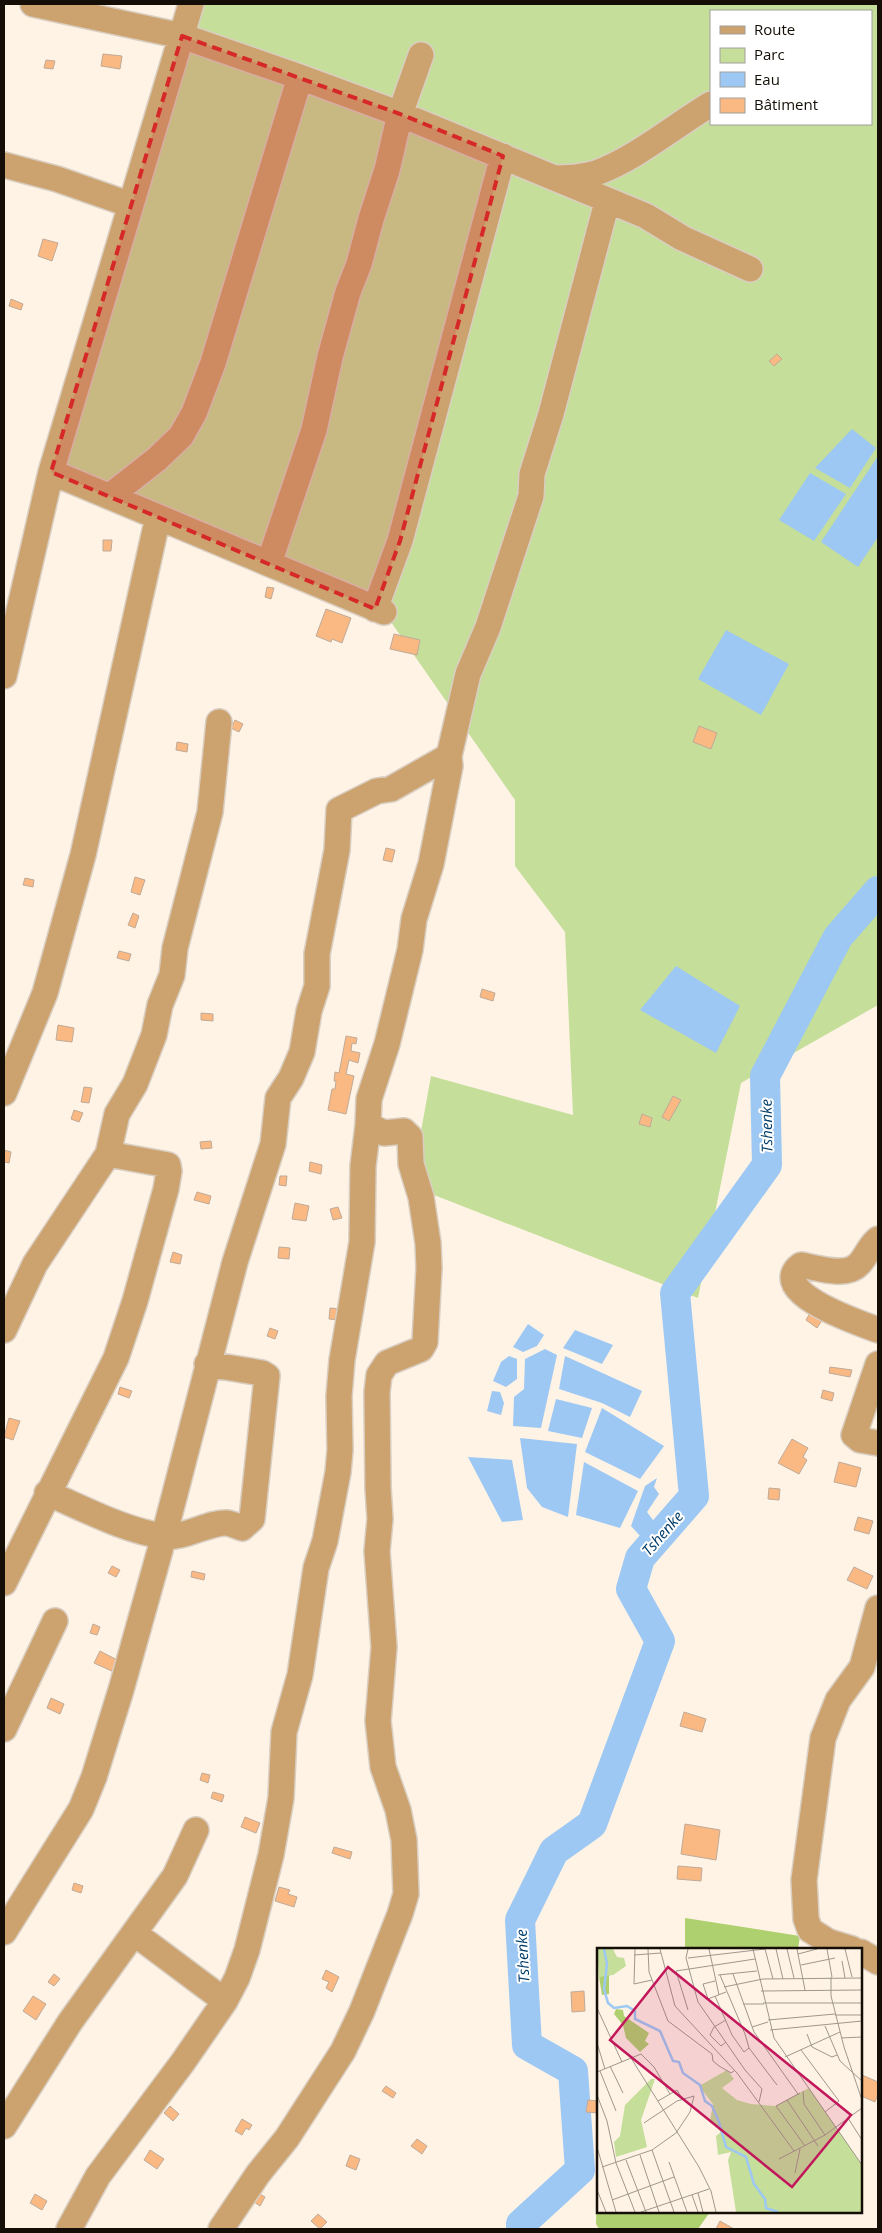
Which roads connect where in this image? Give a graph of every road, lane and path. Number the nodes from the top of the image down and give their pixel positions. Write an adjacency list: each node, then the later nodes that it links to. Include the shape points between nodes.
1 (37, 4): 3 (street)
2 (191, 4): 3 (street)
3 (182, 36): 5 (street); 12 (street)
4 (421, 55): 7 (street)
5 (300, 77): 7 (street); 15 (street, via 213,363 194,413 182,436)
6 (710, 105): 10 (street, via 654,143 600,171)
7 (400, 114): 8 (street); 17 (street, via 360,264 348,292 314,430)
8 (503, 156): 10 (street); 17 (street, via 379,610)
9 (4, 165): 12 (street, via 58,179)
10 (554, 178): 11 (street)
11 (607, 202): 13 (street, via 646,216 682,238); 20 (street, via 532,474 531,496 488,627 468,674)
12 (131, 205): 14 (street)
13 (750, 269)
14 (51, 472): 15 (street); 18 (street)
15 (110, 496): 16 (street)
16 (158, 517): 17 (street); 21 (street, via 83,856 46,993)
17 (270, 563)
18 (4, 676)
19 (219, 722): 23 (street, via 210,812 175,948 172,975 135,1084 116,1114)
20 (449, 756): 22 (street, via 450,766 431,864 414,919 410,950 387,1044 369,1099); 27 (street, via 391,789 376,791 340,810 337,850 317,954 316,986 302,1052 278,1098 273,1144)
21 (4, 1093)
22 (368, 1125): 42 (street, via 363,1166 362,1242 342,1360 338,1472 316,1568 304,1656 284,1732 281,1798 271,1855 247,1950); 45 (street, via 384,1133 404,1131 410,1137 411,1164 424,1210 429,1268 424,1342 421,1349 387,1363 379,1375 377,1392 380,1519 377,1551 384,1647 378,1721 383,1768 398,1810 404,1840 406,1894 362,2011 343,2050)
23 (108, 1154): 25 (street, via 35,1264); 30 (street, via 168,1165 166,1189 116,1358)
24 (878, 1238): 26 (street, via 859,1264 851,1269 840,1272 802,1265 795,1273 794,1284 798,1291 838,1316)
25 (4, 1330)
26 (878, 1330)
27 (207, 1364): 31 (street); 31 (street, via 267,1376 252,1519 242,1528 228,1523 197,1532)
28 (878, 1364): 29 (street, via 854,1435 860,1440)
29 (878, 1443)
30 (48, 1493): 31 (street, via 126,1526); 32 (street)
31 (164, 1536): 37 (street, via 94,1777 80,1810)
32 (4, 1583)
33 (878, 1608): 39 (street, via 862,1667 838,1700 823,1738 804,1880 806,1919 810,1930 828,1942)
34 (54, 1621): 35 (street)
35 (4, 1730)
36 (196, 1830): 38 (street, via 175,1876)
37 (4, 1932)
38 (134, 1933): 42 (street); 43 (street, via 70,2022)
39 (849, 1948)
40 (862, 1953): 41 (street)
41 (878, 1962)
42 (225, 2001): 44 (street, via 98,2176)
43 (4, 2126)
44 (69, 2229)
45 (221, 2229)

